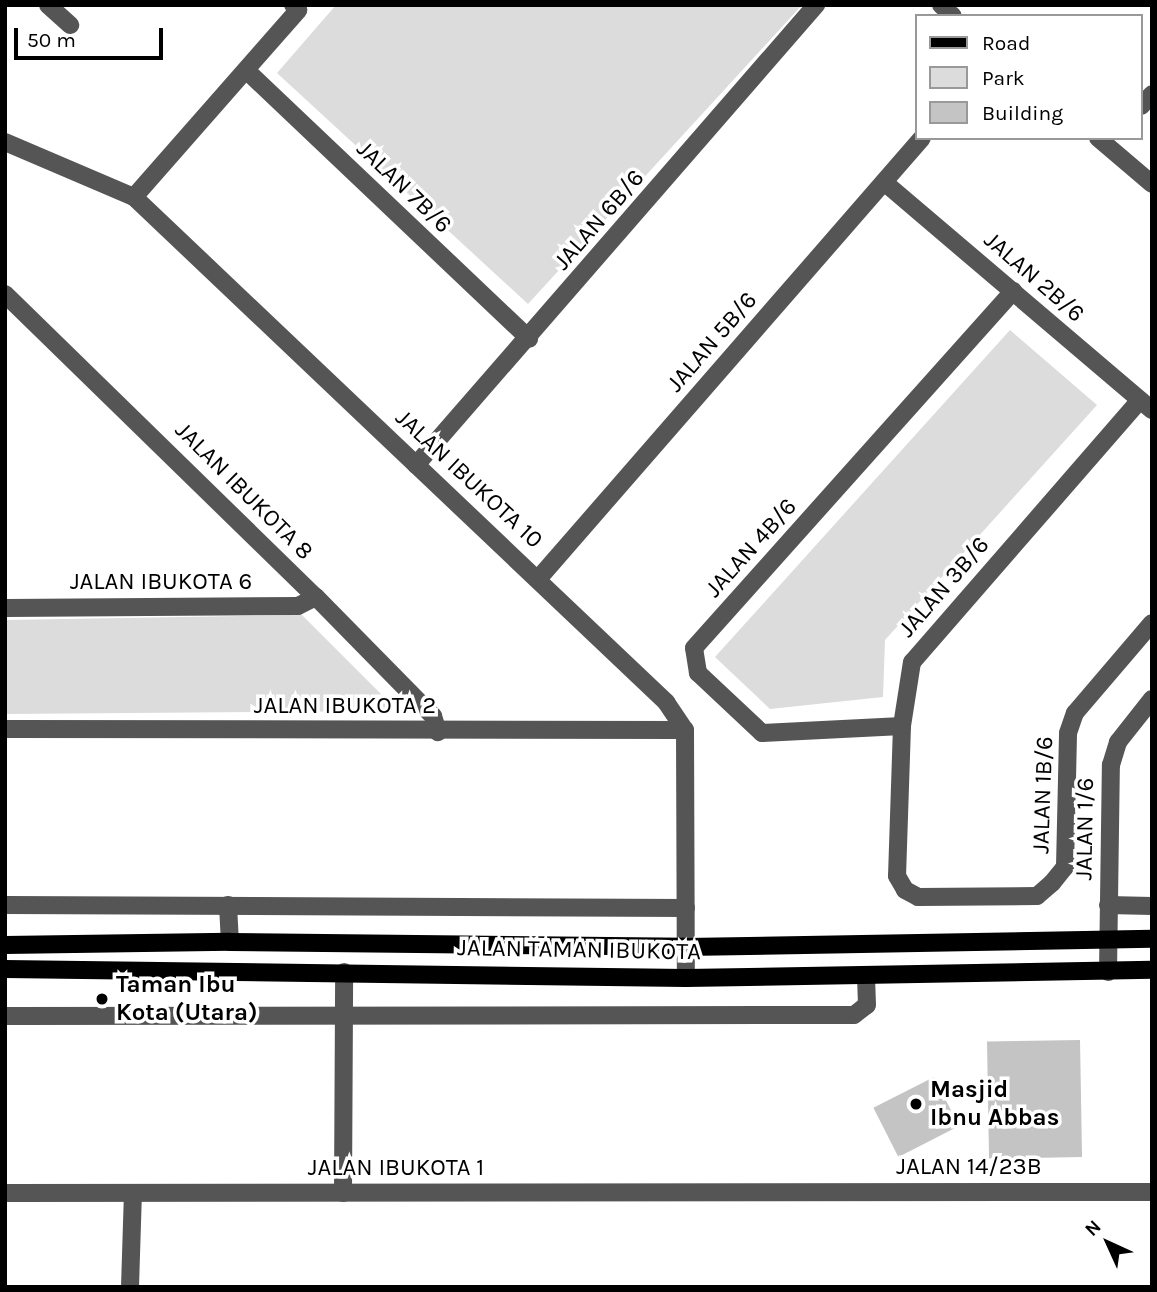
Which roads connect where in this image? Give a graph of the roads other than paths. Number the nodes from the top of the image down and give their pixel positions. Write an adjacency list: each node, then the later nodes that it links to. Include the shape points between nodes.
1 (48, 5): 4 (street)
2 (293, 5): 5 (street, via 298,10)
3 (816, 5): 14 (street, JALAN 6B/6)
4 (70, 25)
5 (247, 71): 11 (street); 14 (street, JALAN 7B/6)
6 (920, 140): 9 (street, JALAN 5B/6)
7 (1106, 141): 10 (street)
8 (5, 142): 11 (street, JALAN IBUKOTA 10)
9 (884, 182): 12 (street, JALAN 2B/6); 17 (street, JALAN 5B/6)
10 (1152, 184)
11 (134, 197): 16 (street, JALAN IBUKOTA 10)
12 (1013, 291): 15 (street, JALAN 2B/6); 22 (street, JALAN 4B/6, via 694,648 698,673 762,733)
13 (5, 294): 18 (street, JALAN IBUKOTA 8)
14 (529, 339): 16 (street, JALAN 6B/6)
15 (1146, 405): 22 (street, JALAN 3B/6, via 919,650 912,663)
16 (416, 465): 17 (street, JALAN IBUKOTA 10)
17 (539, 578): 24 (street, JALAN IBUKOTA 10, via 666,702)
18 (316, 597): 19 (street, JALAN IBUKOTA 6, via 298,606); 25 (street, JALAN IBUKOTA 8, via 433,716)
19 (5, 608)
20 (1152, 624): 26 (street, JALAN 1B/6, via 1075,713 1068,733 1065,867 1037,896)
21 (1152, 699): 29 (street, JALAN 1/6, via 1118,742 1111,765)
22 (902, 726): 26 (street, JALAN 3B/6, via 897,876 905,890 919,897)
23 (5, 729): 25 (street, JALAN IBUKOTA 2)
24 (685, 730): 25 (street, JALAN IBUKOTA 2); 31 (street)
25 (438, 732)
26 (990, 898)
27 (5, 905): 28 (street)
28 (228, 905): 31 (street); 34 (street)
29 (1108, 905): 30 (street); 33 (street, JALAN 1/6)
30 (1152, 906)
31 (686, 908): 36 (street)
32 (1152, 939): 33 (main road, JALAN TAMAN IBUKOTA)
33 (1108, 941): 36 (main road, JALAN TAMAN IBUKOTA); 40 (street, JALAN 1/6)
34 (230, 942): 35 (main road, JALAN TAMAN IBUKOTA); 36 (main road, JALAN TAMAN IBUKOTA)
35 (5, 945)
36 (686, 947): 42 (street)
37 (5, 969): 39 (main road, JALAN TAMAN IBUKOTA)
38 (1152, 970): 40 (main road, JALAN TAMAN IBUKOTA)
39 (344, 971): 42 (main road, JALAN TAMAN IBUKOTA); 44 (street)
40 (1108, 972): 41 (main road, JALAN TAMAN IBUKOTA)
41 (866, 975): 42 (main road, JALAN TAMAN IBUKOTA); 44 (street, via 867,1005 854,1015)
42 (686, 978)
43 (5, 1016): 44 (street)
44 (344, 1016): 49 (street)
45 (786, 1192): 46 (street, JALAN 14/23B); 49 (street, JALAN IBUKOTA 1)
46 (1152, 1192)
47 (5, 1193): 48 (street, JALAN IBUKOTA 1)
48 (133, 1193): 49 (street, JALAN IBUKOTA 1); 50 (street)
49 (343, 1193)
50 (130, 1287)

